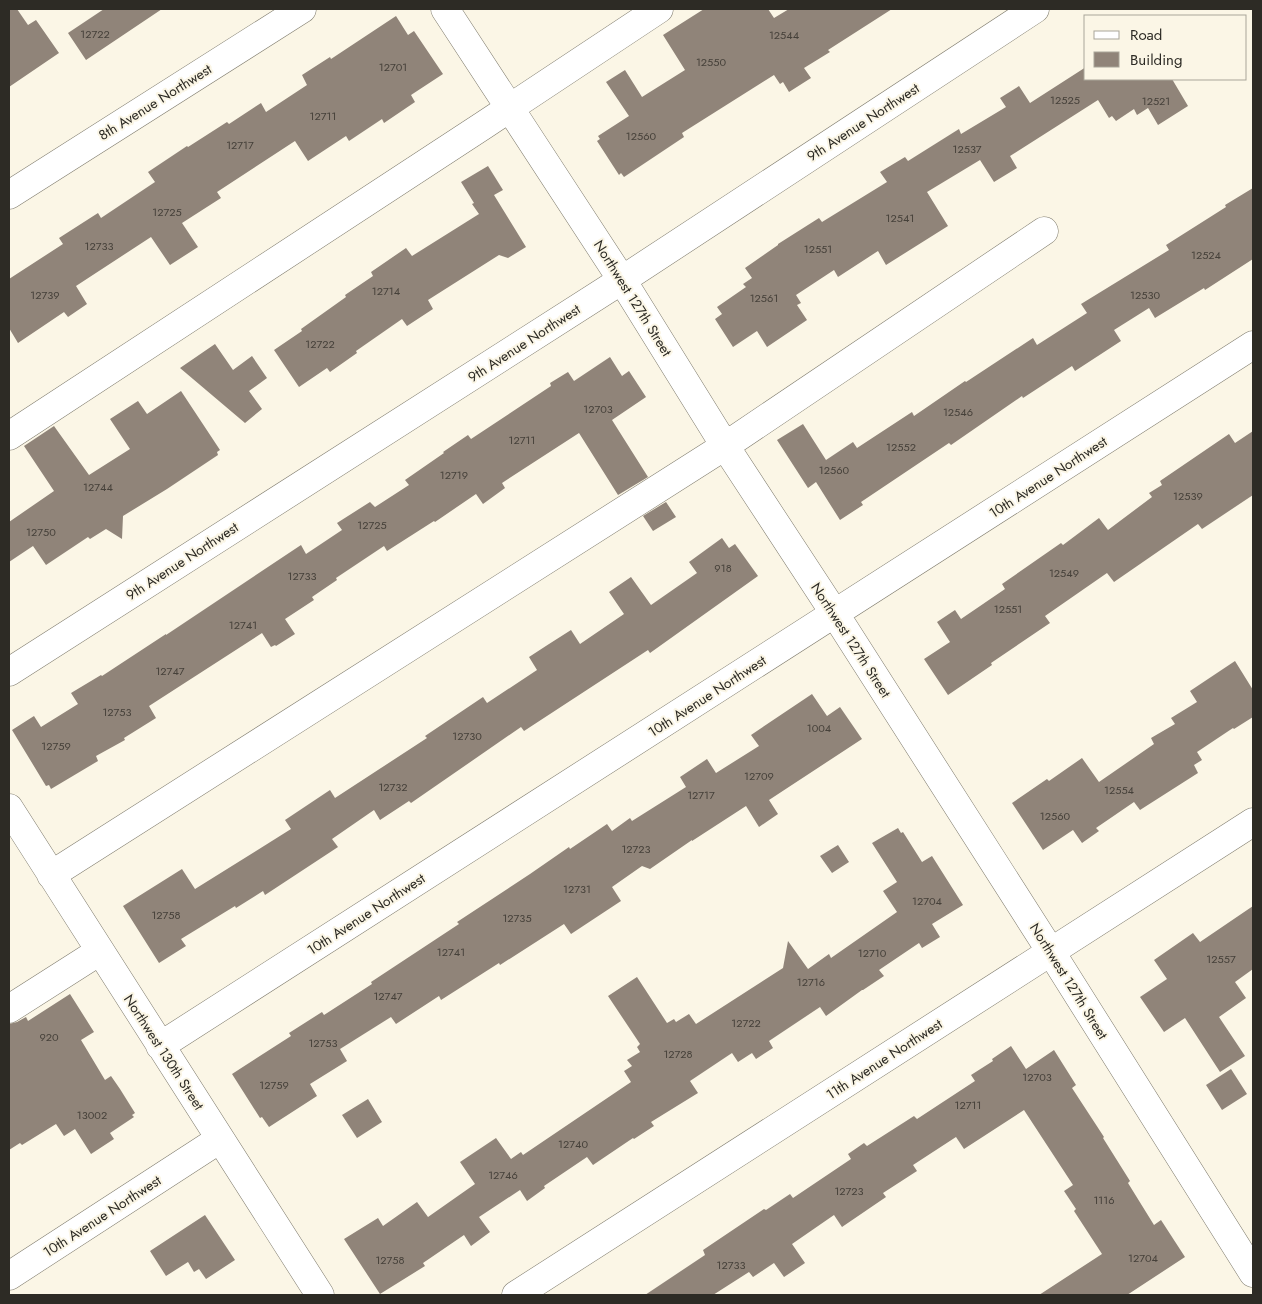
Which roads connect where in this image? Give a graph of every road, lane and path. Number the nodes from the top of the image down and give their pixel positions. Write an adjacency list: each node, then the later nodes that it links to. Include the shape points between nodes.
1 (302, 9): 6 (street, 8th Avenue Northwest)
2 (445, 9): 5 (street, Northwest 127th Street)
3 (659, 9): 5 (street)
4 (1035, 9): 8 (street, 9th Avenue Northwest)
5 (510, 108): 8 (street, Northwest 127th Street); 10 (street)
6 (9, 194)
7 (1044, 231): 11 (street)
8 (622, 280): 11 (street, Northwest 127th Street); 13 (street, 9th Avenue Northwest)
9 (1253, 345): 12 (street, 10th Avenue Northwest)
10 (9, 436)
11 (725, 446): 12 (street, Northwest 127th Street); 16 (street)
12 (835, 614): 18 (street, Northwest 127th Street); 20 (street, 10th Avenue Northwest)
13 (9, 672)
14 (9, 808): 16 (street, Northwest 130th Street)
15 (1253, 822): 18 (street, 11th Avenue Northwest)
16 (51, 875): 17 (street, Northwest 130th Street)
17 (100, 951): 19 (street); 20 (street, Northwest 130th Street)
18 (1051, 952): 22 (street, Northwest 127th Street); 25 (street, 11th Avenue Northwest)
19 (9, 1009)
20 (160, 1046): 21 (street, Northwest 130th Street)
21 (220, 1139): 23 (street, 10th Avenue Northwest); 24 (street, Northwest 130th Street)
22 (1253, 1273)
23 (9, 1276)
24 (320, 1295)
25 (516, 1295)

